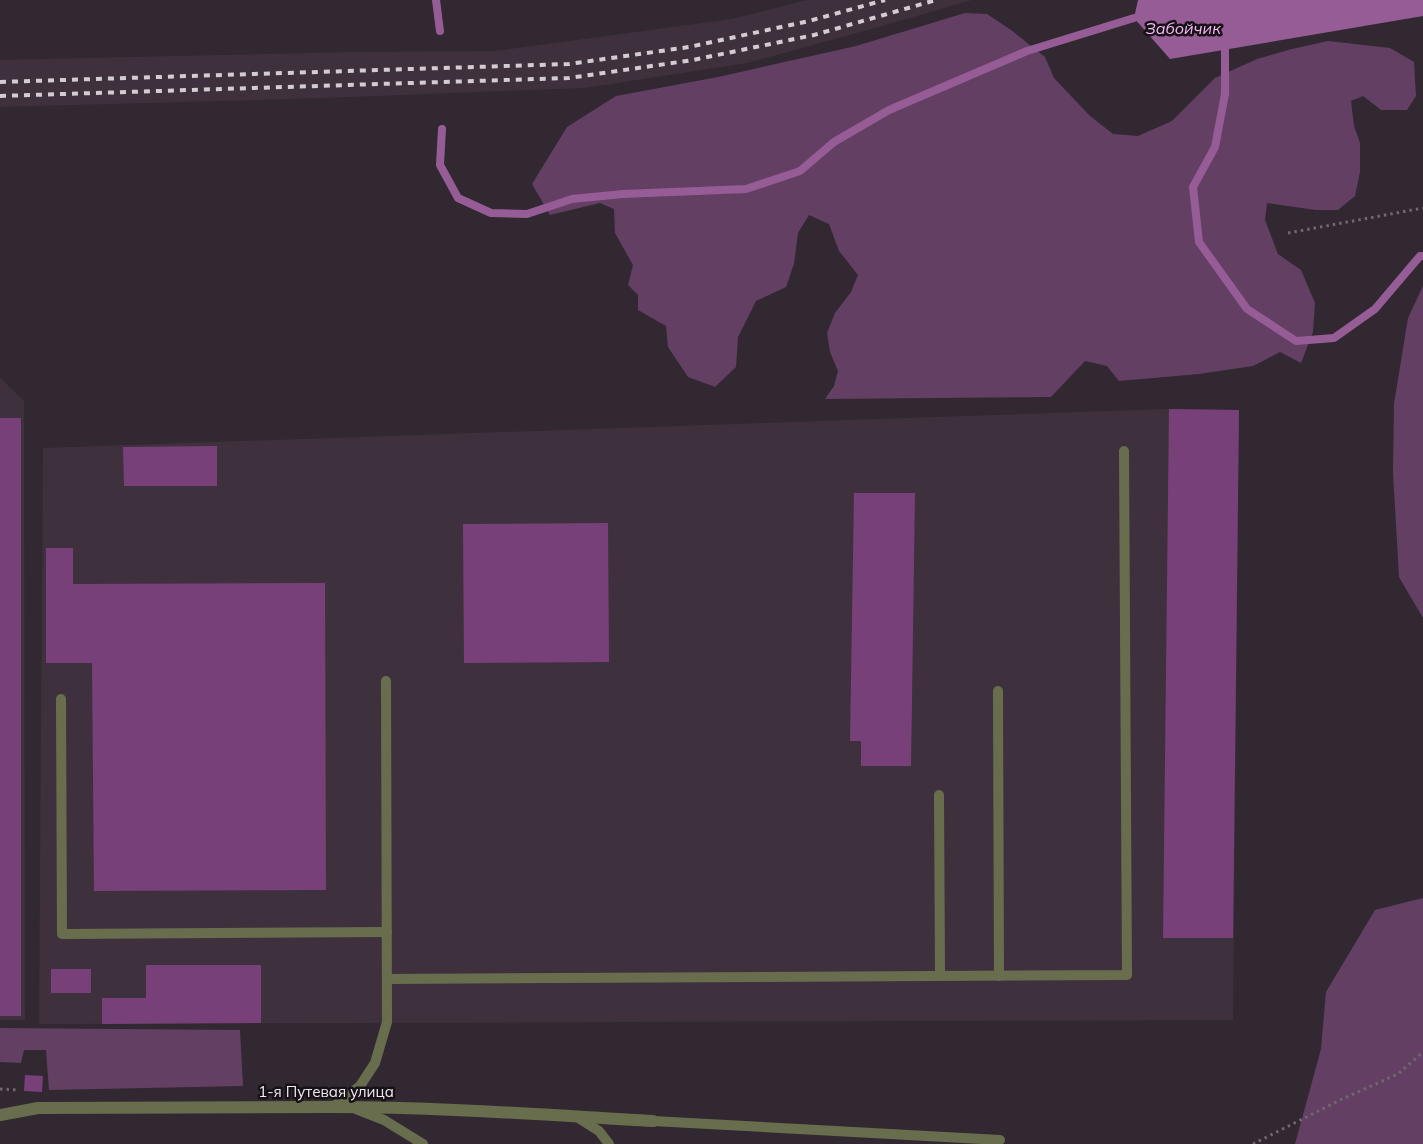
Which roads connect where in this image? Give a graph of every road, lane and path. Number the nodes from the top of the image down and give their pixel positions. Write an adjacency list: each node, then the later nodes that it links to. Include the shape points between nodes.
1 (1423, 208): 2 (path)
2 (1288, 233)
3 (1124, 451): 10 (lane, via 1126,975)
4 (386, 681): 8 (lane)
5 (998, 691): 10 (lane)
6 (61, 699): 8 (lane, via 62,934)
7 (939, 796): 9 (lane)
8 (387, 932): 11 (lane)
9 (940, 976): 10 (lane); 11 (lane)
10 (999, 976)
11 (387, 980): 15 (lane, via 387,1022 375,1063 360,1086)
12 (1423, 1052): 23 (path, via 1398,1074)
13 (0, 1089): 14 (path)
14 (19, 1090)
15 (333, 1107): 16 (street, 1-я Путевая улица); 17 (street, 1-я Путевая улица, via 38,1108)
16 (352, 1108): 18 (street, 1-я Путевая улица); 21 (lane, via 384,1120)
17 (0, 1115)
18 (577, 1117): 19 (street, 1-я Путевая улица); 22 (lane, via 599,1131)
19 (653, 1121): 20 (lane)
20 (1000, 1140)
21 (423, 1144)
22 (610, 1144)
23 (1253, 1144)

